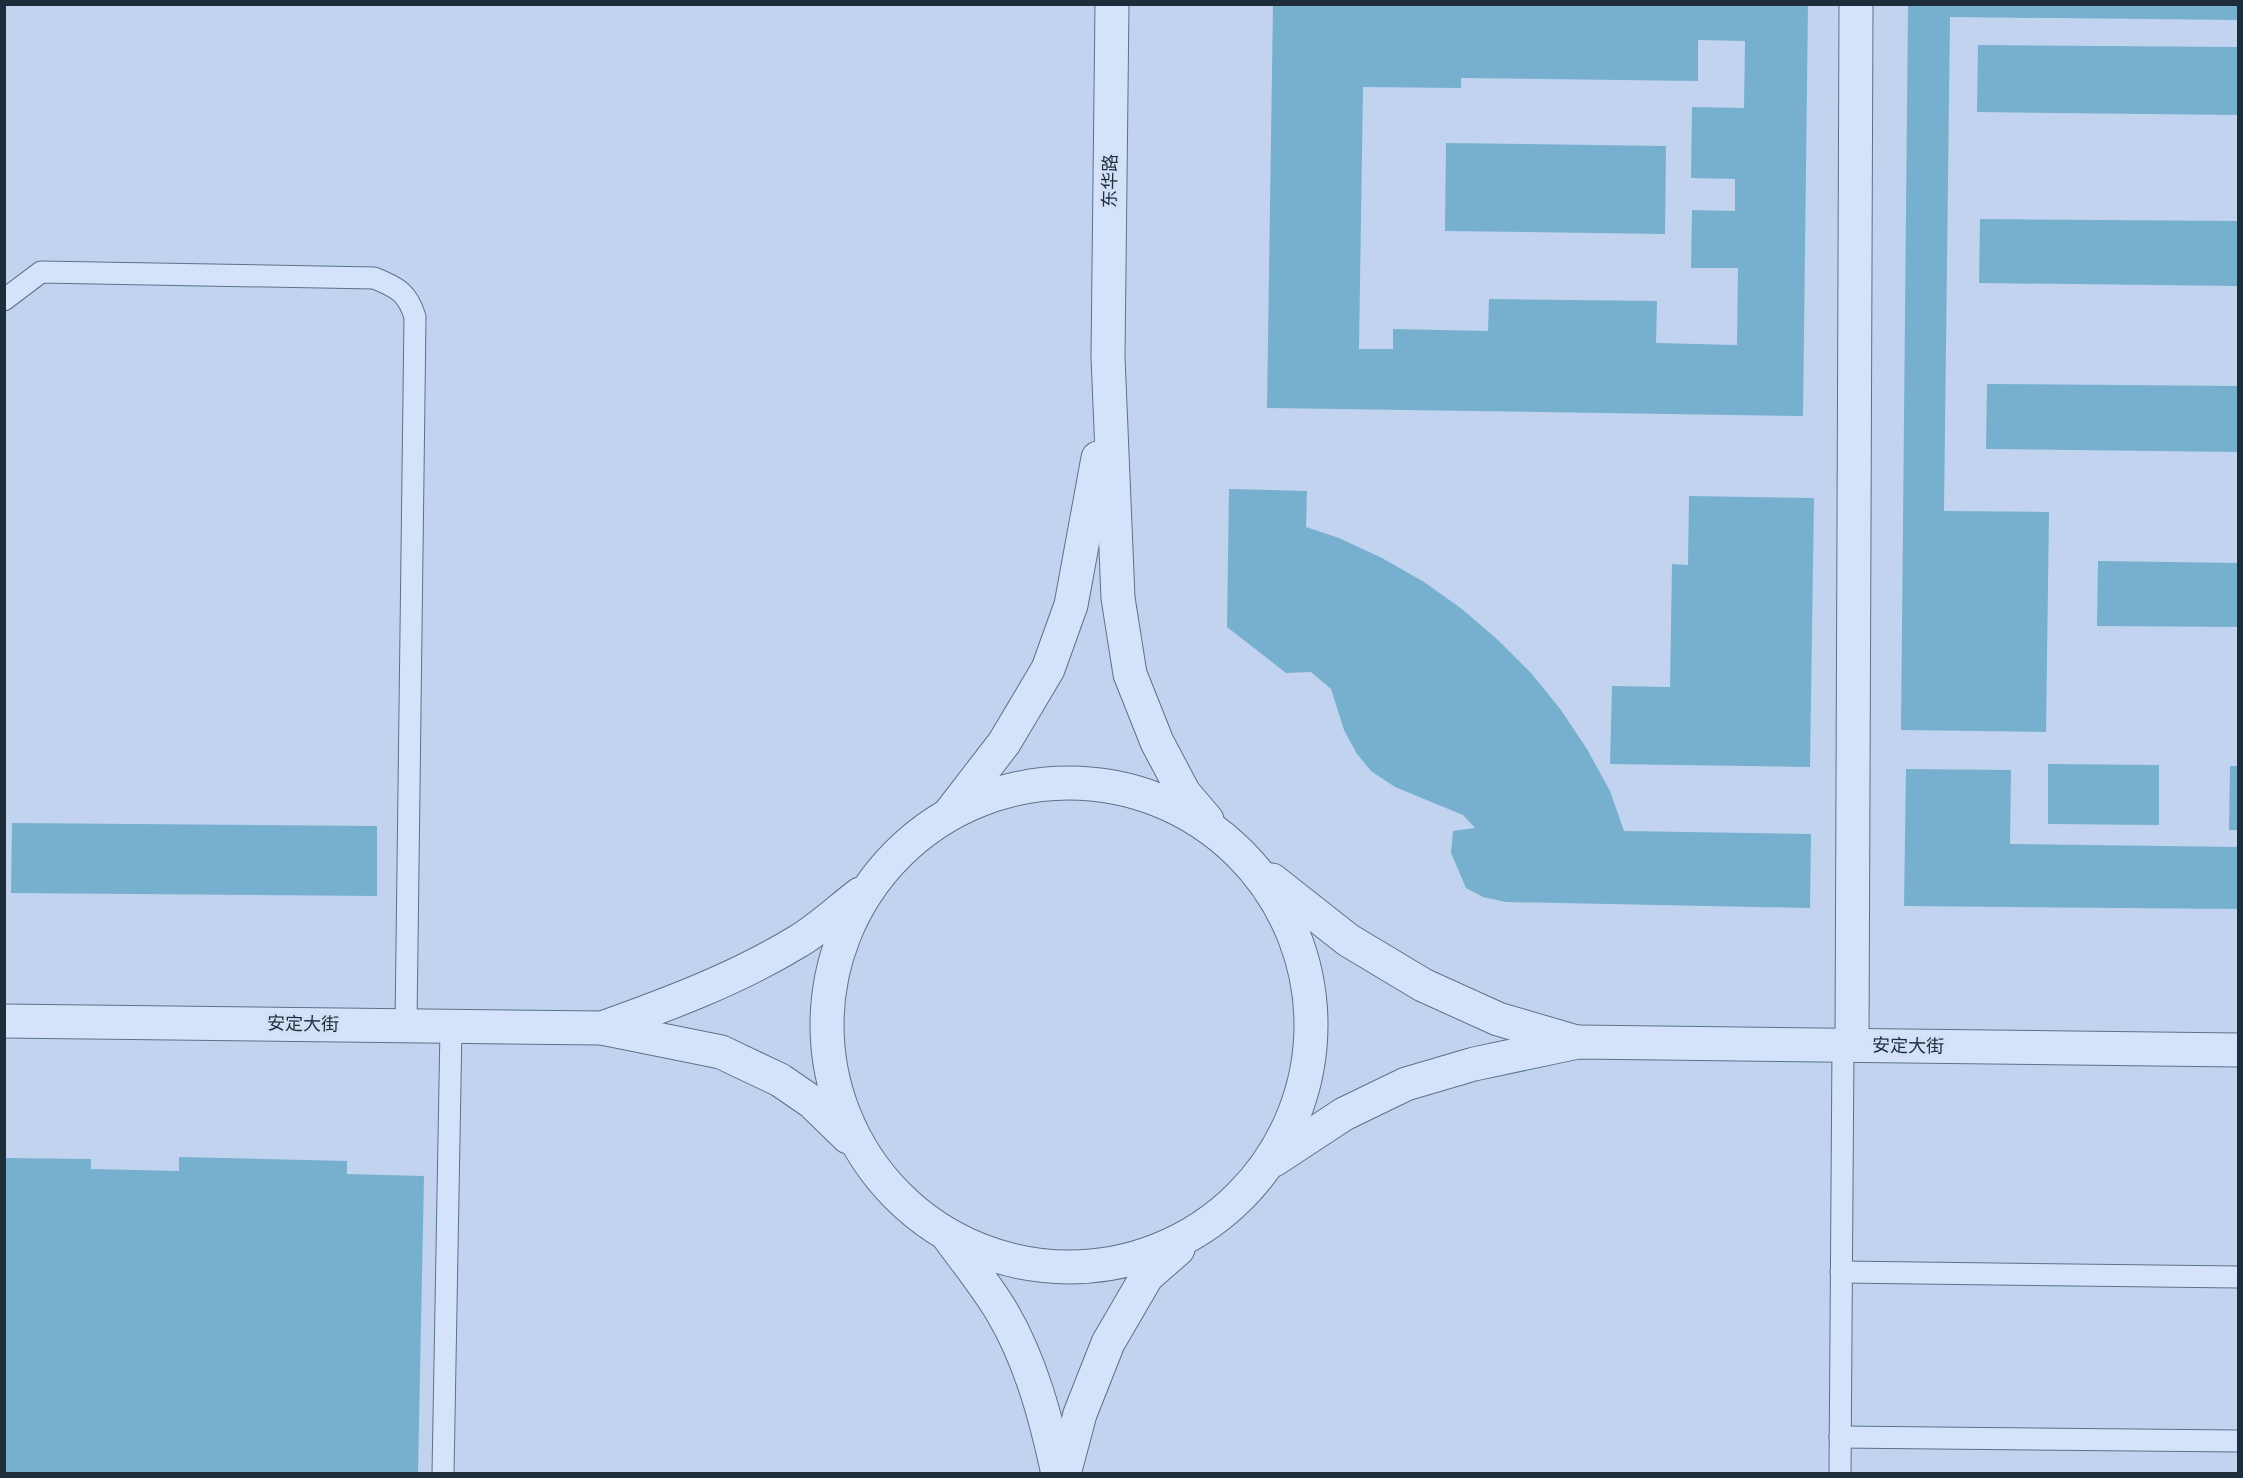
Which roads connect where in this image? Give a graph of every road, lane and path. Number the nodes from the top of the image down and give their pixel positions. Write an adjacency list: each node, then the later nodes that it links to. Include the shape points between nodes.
1 (1112, 4): 4 (street, 东华路)
2 (1856, 4): 14 (street)
3 (4, 300): 10 (lane, via 41,272 374,278 394,286 411,301 415,317)
4 (1108, 357): 5 (street, via 1097,471 1067,616 1048,669 1024,713); 6 (street, via 1118,598 1130,674 1157,742 1184,793)
5 (947, 816): 6 (street, via 1018,789 1093,784 1163,802); 8 (street, via 916,837)
6 (1222, 837): 7 (street)
7 (1247, 861): 13 (street, via 1348,940 1423,985 1498,1019); 17 (street, via 1286,916 1305,969 1311,1014 1310,1054 1302,1093 1288,1130)
8 (871, 885): 12 (street, via 799,941 750,968); 16 (street, via 847,926 834,962 827,999 826,1039 832,1078 844,1116)
9 (4, 1021): 10 (street, 安定大街)
10 (406, 1025): 11 (street, 安定大街)
11 (451, 1027): 12 (street, 安定大街); 24 (lane)
12 (602, 1028): 16 (street, via 721,1052 780,1080 812,1102)
13 (1578, 1042): 14 (street, 安定大街); 17 (street, via 1474,1064 1406,1084 1344,1114)
14 (1848, 1046): 15 (street, 安定大街); 20 (lane)
15 (2238, 1050)
16 (862, 1151): 19 (street, via 885,1184)
17 (1267, 1165): 18 (street)
18 (1211, 1221): 19 (street, via 1140,1257 1061,1267 1002,1257); 26 (street, via 1147,1276 1119,1324 1080,1414)
19 (947, 1234): 25 (street, via 1002,1312 1031,1373)
20 (1841, 1272): 21 (lane); 22 (lane)
21 (2238, 1277)
22 (1840, 1437): 23 (lane); 27 (lane)
23 (2238, 1441)
24 (443, 1473)
25 (1058, 1473)
26 (1064, 1473)
27 (1840, 1473)

